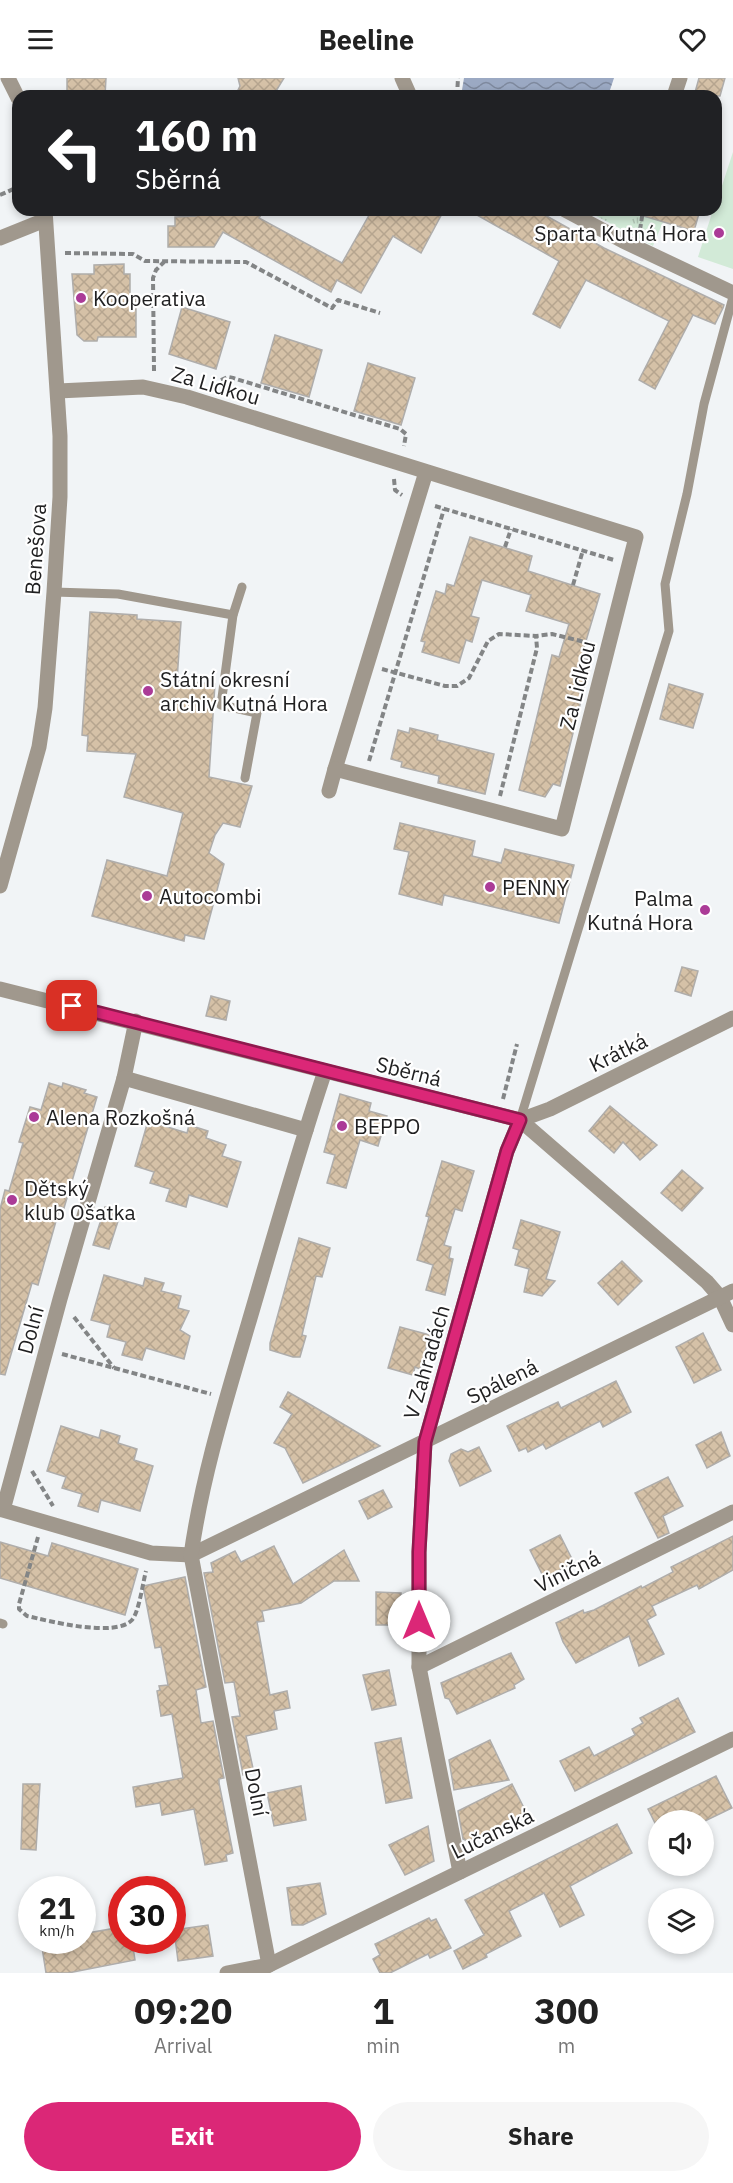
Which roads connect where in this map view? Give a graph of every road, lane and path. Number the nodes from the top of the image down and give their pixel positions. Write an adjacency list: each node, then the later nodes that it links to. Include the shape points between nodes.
1 (43, 216): 4 (street)
2 (45, 216): 10 (street, Benešova)
3 (576, 216): 7 (street)
4 (0, 238)
5 (65, 253): 6 (path, via 133,254 145,261)
6 (164, 261): 8 (path, via 246,262 332,308 338,300); 9 (path, via 153,278)
7 (733, 295): 39 (lane, via 704,404 665,584 669,631)
8 (380, 313)
9 (154, 371)
10 (58, 391): 11 (street, Za Lidkou, via 143,387 175,394); 20 (street, Benešova, via 60,496)
11 (426, 472): 12 (street); 17 (street, Za Lidkou, via 636,537)
12 (417, 500): 13 (path); 24 (street)
13 (444, 509): 14 (path); 25 (path)
14 (511, 529): 15 (path); 16 (path)
15 (505, 547)
16 (583, 550): 17 (path); 18 (path)
17 (629, 565): 23 (street, Za Lidkou)
18 (573, 585)
19 (242, 587): 21 (lane)
20 (54, 592): 21 (lane, via 118,594); 31 (street, Benešova, via 39,747)
21 (233, 615): 28 (lane, via 220,705 257,713)
22 (536, 636): 23 (path, via 552,634); 25 (path, via 493,636 469,678 457,686); 29 (path, via 537,648)
23 (608, 648): 27 (street, Za Lidkou, via 562,829)
24 (367, 665): 25 (path); 26 (street)
25 (395, 673): 27 (path)
26 (335, 769): 27 (street, Za Lidkou); 30 (street)
27 (364, 777)
28 (245, 778)
29 (502, 789)
30 (329, 791)
31 (0, 886)
32 (0, 988): 34 (street, Sběrná)
33 (733, 1018): 39 (street, Krátká, via 550,1109)
34 (136, 1022): 36 (street, Sběrná); 37 (street, Dolní)
35 (517, 1044): 38 (path)
36 (325, 1071): 38 (street, Sběrná); 40 (street, Dolní)
37 (124, 1078): 40 (street); 42 (street, Dolní)
38 (498, 1115): 39 (street, Sběrná)
39 (520, 1120): 41 (street, Sběrná, via 707,1282); 47 (street, V Zahradách, via 507,1151)
40 (306, 1130): 46 (street, Dolní)
41 (726, 1294): 43 (street, Sběrná); 47 (street, Spálená)
42 (60, 1299): 44 (street, Dolní); 45 (path)
43 (733, 1325)
44 (46, 1350): 45 (path); 48 (street, Dolní)
45 (114, 1369): 46 (path)
46 (227, 1399): 52 (street, Dolní)
47 (425, 1442): 52 (street, Spálená); 53 (street, V Zahradách, via 419,1552)
48 (17, 1458): 50 (path, via 27,1461 56,1511); 50 (street, Dolní, via 3,1510)
49 (733, 1512): 53 (street, Viničná)
50 (52, 1524): 51 (street, Dolní); 51 (path, via 40,1530 19,1604 27,1616 94,1628 125,1625 135,1615)
51 (151, 1553): 52 (street, Dolní)
52 (191, 1555): 56 (street, Dolní)
53 (419, 1667): 55 (street, V Zahradách)
54 (733, 1739): 55 (street, Lučanská)
55 (460, 1872): 56 (street, Lučanská)
56 (269, 1965): 57 (street, Lučanská); 58 (street, Lučanská)
57 (227, 1973)
58 (255, 1973)

